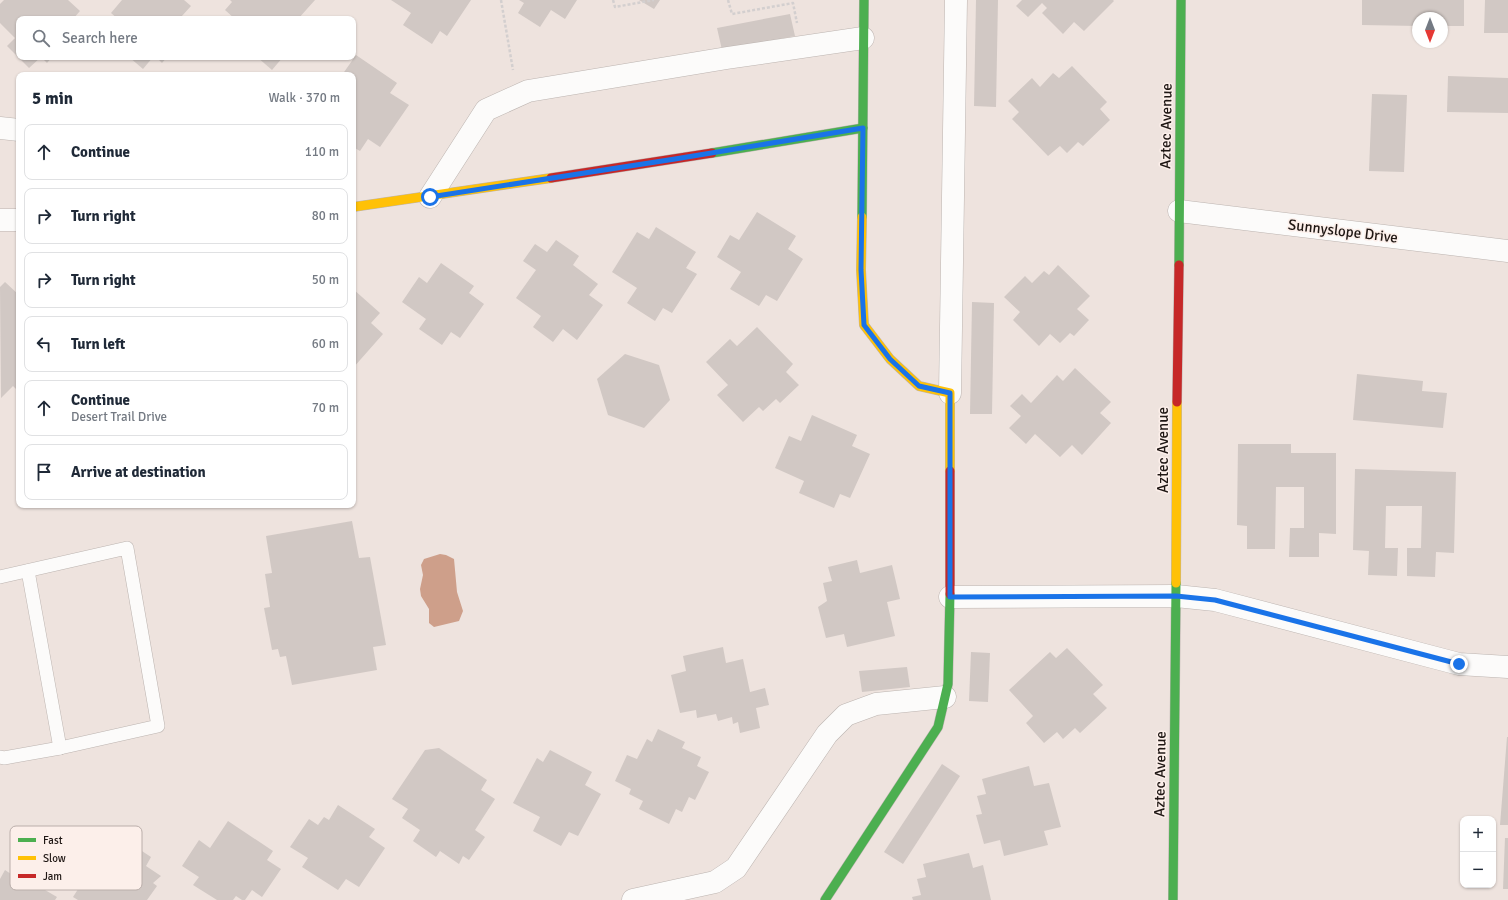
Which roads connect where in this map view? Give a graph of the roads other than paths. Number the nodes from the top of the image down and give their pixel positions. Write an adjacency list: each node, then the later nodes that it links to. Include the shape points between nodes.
1 (864, 0): 4 (street)
2 (956, 0): 14 (street)
3 (1181, 0): 10 (street, Aztec Avenue)
4 (863, 38): 6 (street); 8 (street, via 528,91 486,110)
5 (0, 128): 7 (street)
6 (863, 128): 8 (street); 14 (street, via 861,270 864,325 890,359 919,386)
7 (16, 130)
8 (430, 197): 9 (street)
9 (356, 207)
10 (1179, 212): 13 (street, Sunnyslope Drive); 17 (street, Aztec Avenue)
11 (0, 220): 12 (street)
12 (16, 220)
13 (1508, 251)
14 (950, 393): 18 (street)
15 (28, 571): 16 (lane); 21 (lane); 21 (lane, via 127,548 158,726)
16 (0, 577)
17 (1176, 596): 18 (street); 19 (street, via 1215,600 1459,664); 25 (street, Aztec Avenue)
18 (950, 597): 20 (street, via 948,684)
19 (1508, 667)
20 (945, 697): 23 (street, via 876,704 846,715 828,734 736,868 714,882); 24 (street, via 938,727)
21 (60, 748): 22 (lane)
22 (0, 757)
23 (633, 900)
24 (825, 900)
25 (1173, 900)

